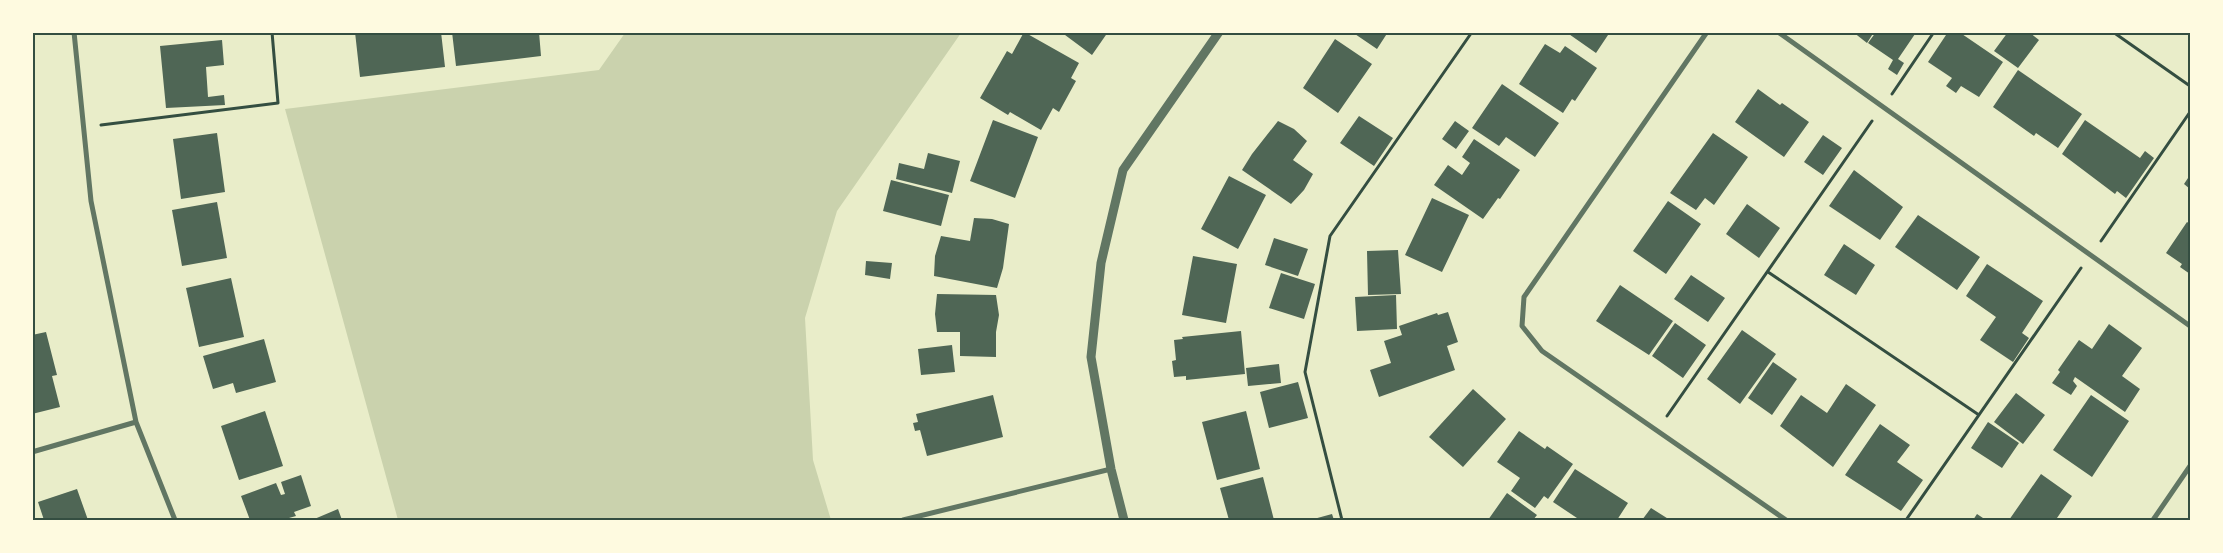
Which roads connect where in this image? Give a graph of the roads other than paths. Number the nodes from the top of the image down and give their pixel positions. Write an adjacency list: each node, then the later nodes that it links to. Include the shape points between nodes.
1 (74, 32): 6 (street, via 91,201)
2 (1219, 32): 9 (street, via 1123,170 1101,262 1092,357)
3 (1707, 32): 13 (street, via 1524,297 1522,326 1542,351)
4 (1778, 32): 5 (street)
5 (2190, 326)
6 (136, 422): 7 (street); 10 (street)
7 (32, 452)
8 (2190, 466): 14 (street)
9 (1111, 469): 11 (street); 12 (street)
10 (175, 520)
11 (904, 520)
12 (1124, 520)
13 (1786, 520)
14 (2153, 520)

